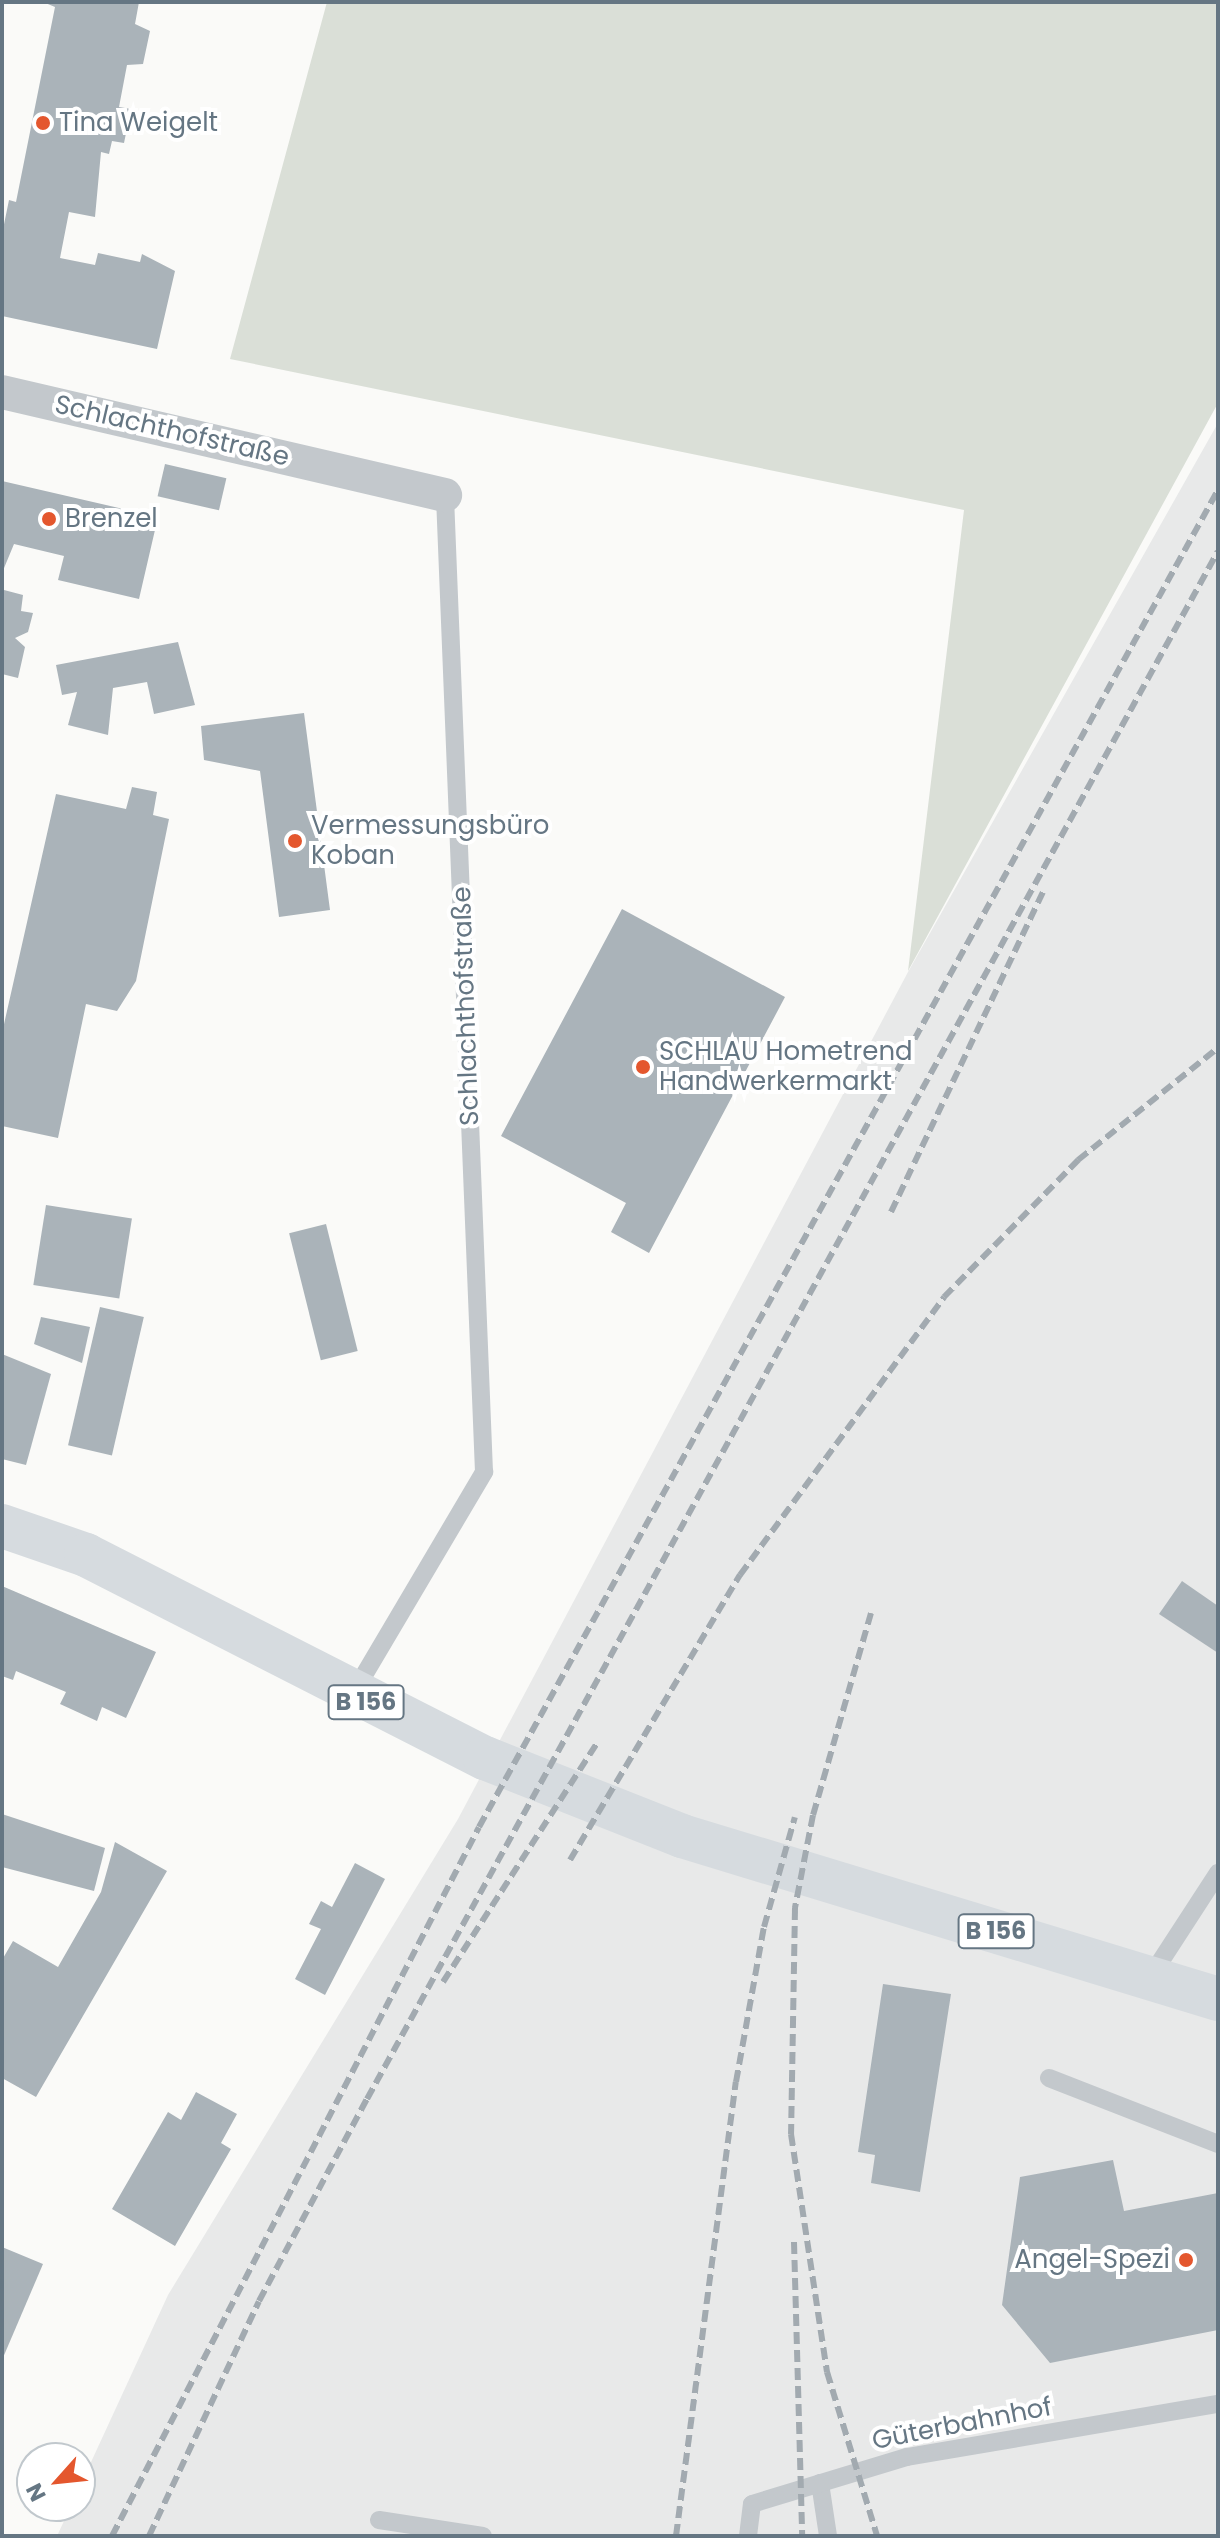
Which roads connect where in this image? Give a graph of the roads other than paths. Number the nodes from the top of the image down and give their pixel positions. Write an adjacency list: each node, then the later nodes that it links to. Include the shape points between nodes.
1 (2, 392): 2 (street, Schlachthofstraße)
2 (445, 495): 4 (lane, Schlachthofstraße, via 484,1472)
3 (2, 1526): 4 (main road, B 156, via 86,1555)
4 (352, 1696): 6 (main road, B 156, via 682,1836)
5 (1218, 1873): 6 (lane)
6 (1151, 1976): 7 (main road, B 156)
7 (1218, 1999)
8 (1049, 2078): 9 (lane)
9 (1218, 2144)
10 (1218, 2404): 11 (lane, Güterbahnhof, via 907,2457)
11 (820, 2483): 14 (lane, Güterbahnhof, via 752,2504); 15 (lane)
12 (379, 2520): 13 (lane)
13 (483, 2536)
14 (748, 2536)
15 (828, 2536)

